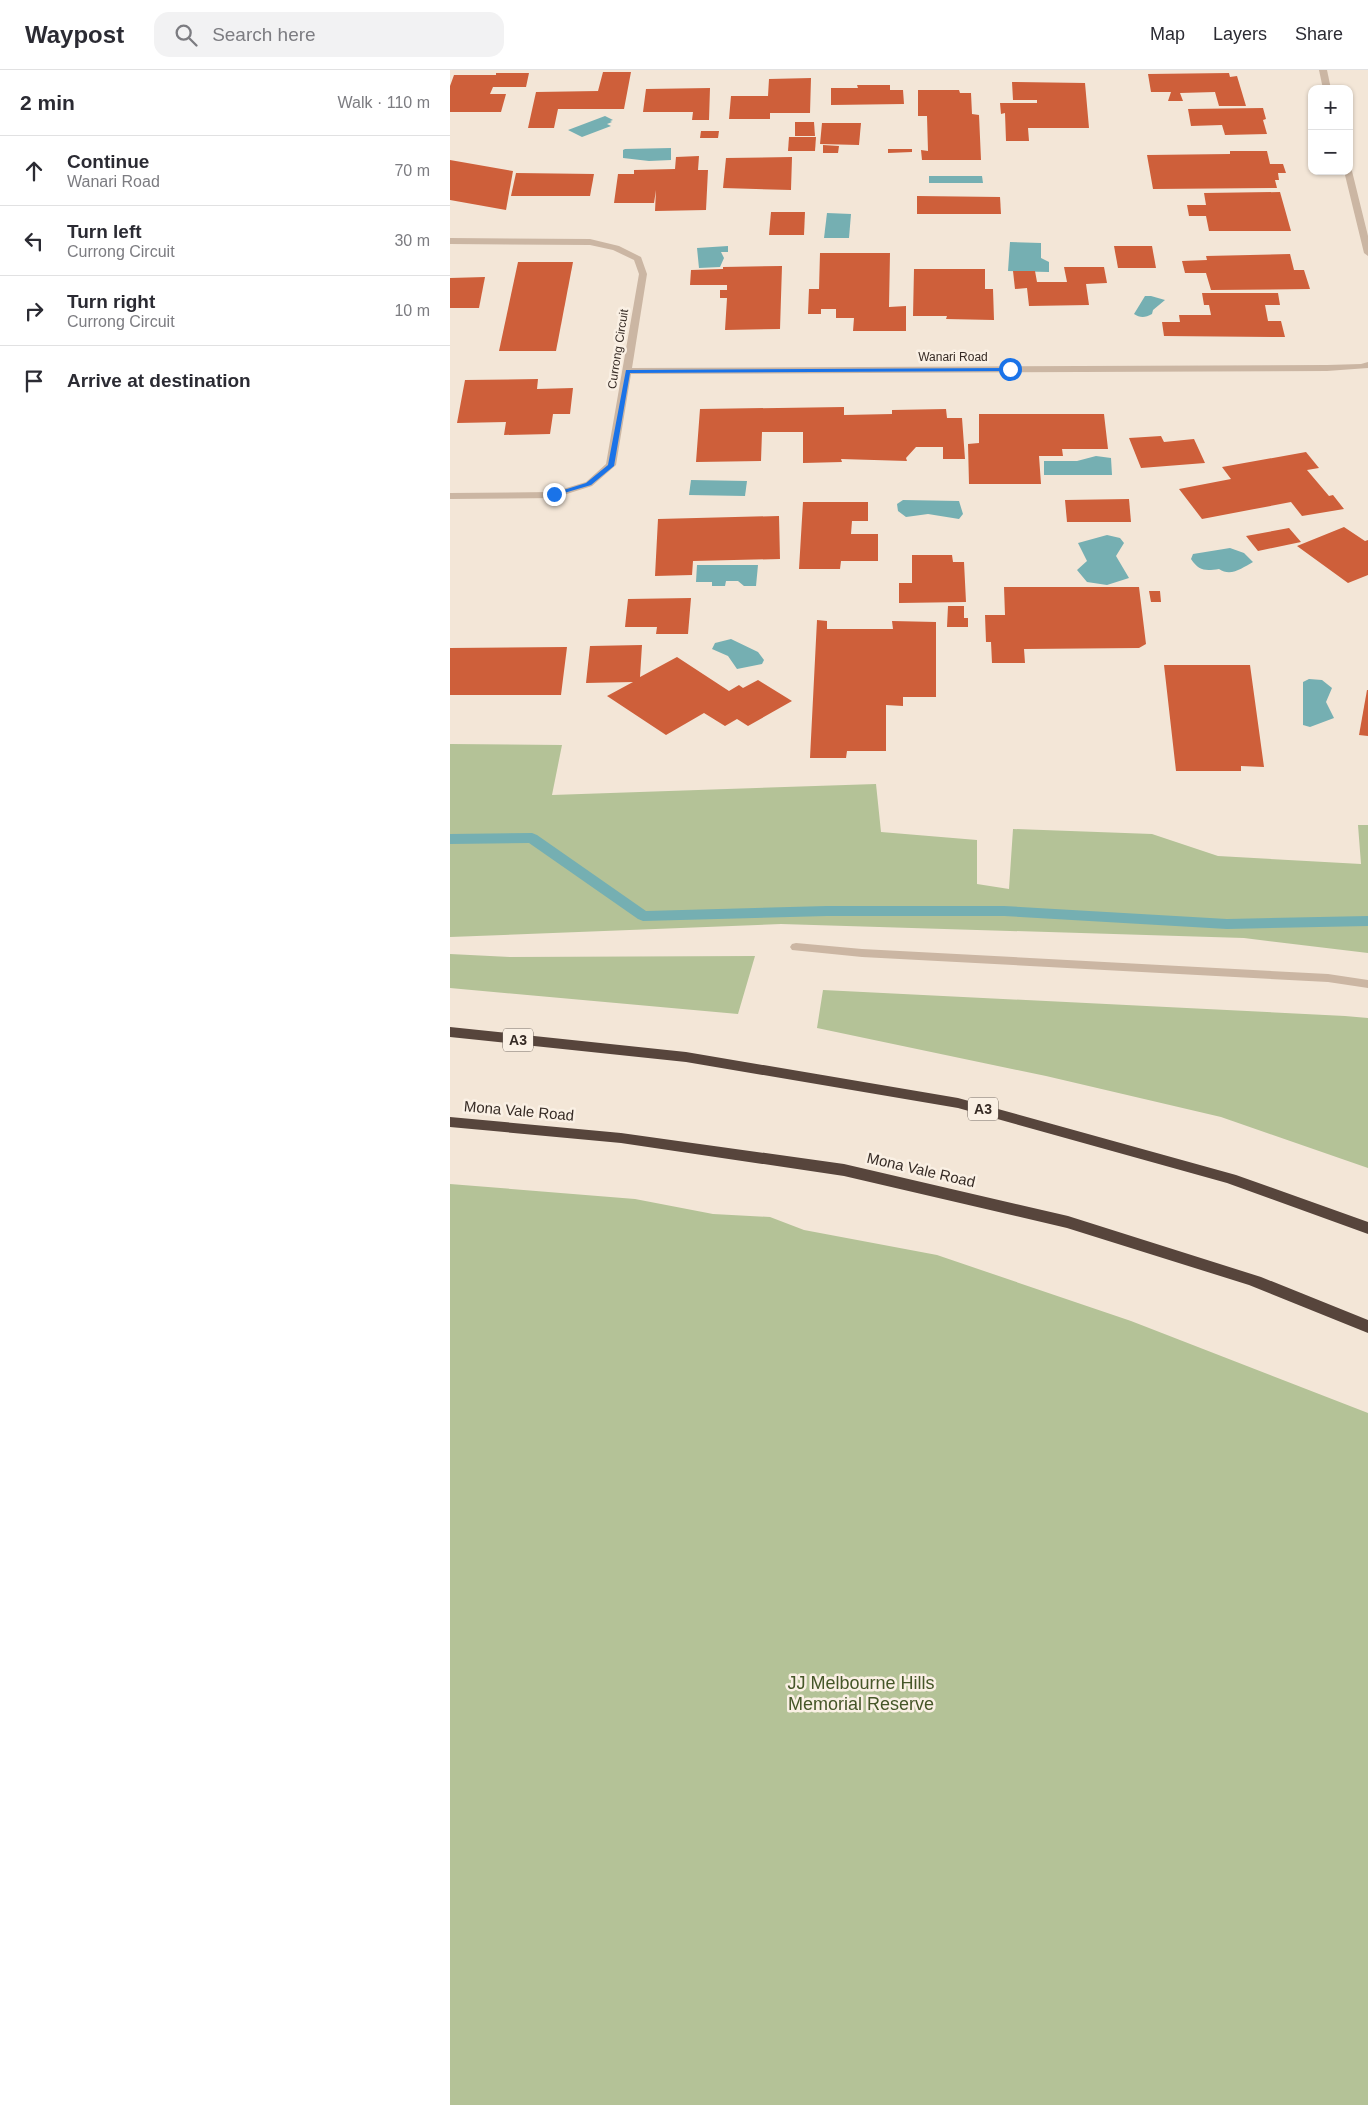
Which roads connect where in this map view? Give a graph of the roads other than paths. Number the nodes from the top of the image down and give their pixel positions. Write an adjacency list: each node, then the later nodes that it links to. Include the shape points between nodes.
1 (1323, 70): 2 (street)
2 (1326, 85)
3 (1349, 175): 5 (street)
4 (450, 242): 7 (street, Currong Circuit, via 590,242 616,248 638,259 643,274)
5 (1368, 253)
6 (1366, 368): 7 (street, Wanari Road)
7 (628, 371): 8 (street, Currong Circuit, via 611,466 589,484 554,494)
8 (450, 496)
9 (796, 947): 10 (street, via 1328,978)
10 (1368, 984)
11 (450, 1032): 13 (highway, A3, via 686,1057 958,1102 1231,1179)
12 (450, 1122): 14 (highway, Mona Vale Road, via 621,1138 844,1170 1068,1222 1255,1281)
13 (1368, 1228)
14 (1368, 1327)

